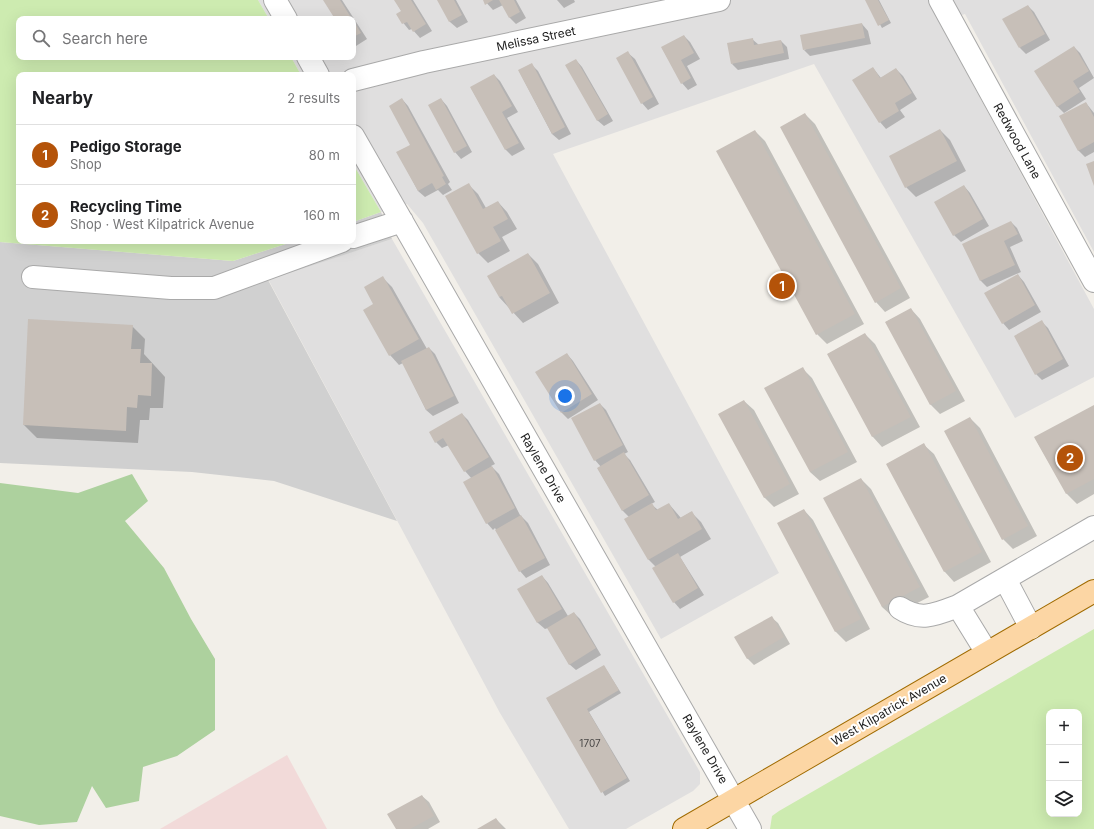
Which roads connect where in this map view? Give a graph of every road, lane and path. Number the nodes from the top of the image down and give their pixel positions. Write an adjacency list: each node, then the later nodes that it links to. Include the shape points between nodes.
1 (275, 0): 4 (street)
2 (719, 0): 7 (street, Melissa Street, via 424,62)
3 (940, 0): 13 (street, Redwood Lane)
4 (284, 16)
5 (310, 60): 6 (street)
6 (316, 72)
7 (356, 79)
8 (356, 141): 9 (street, Raylene Drive)
9 (402, 221): 10 (street); 21 (street, Raylene Drive)
10 (356, 236)
11 (334, 244): 12 (street, via 214,288 171,288)
12 (33, 277)
13 (1094, 282)
14 (1094, 527): 15 (street)
15 (1005, 579): 17 (street); 19 (street)
16 (1094, 591): 19 (main road, West Kilpatrick Avenue)
17 (958, 606): 18 (street, via 924,616 910,614); 20 (street)
18 (900, 608)
19 (1031, 628): 20 (main road, West Kilpatrick Avenue)
20 (986, 653): 21 (main road, West Kilpatrick Avenue)
21 (734, 800): 22 (main road, West Kilpatrick Avenue); 23 (street, Raylene Drive)
22 (684, 829)
23 (750, 829)

